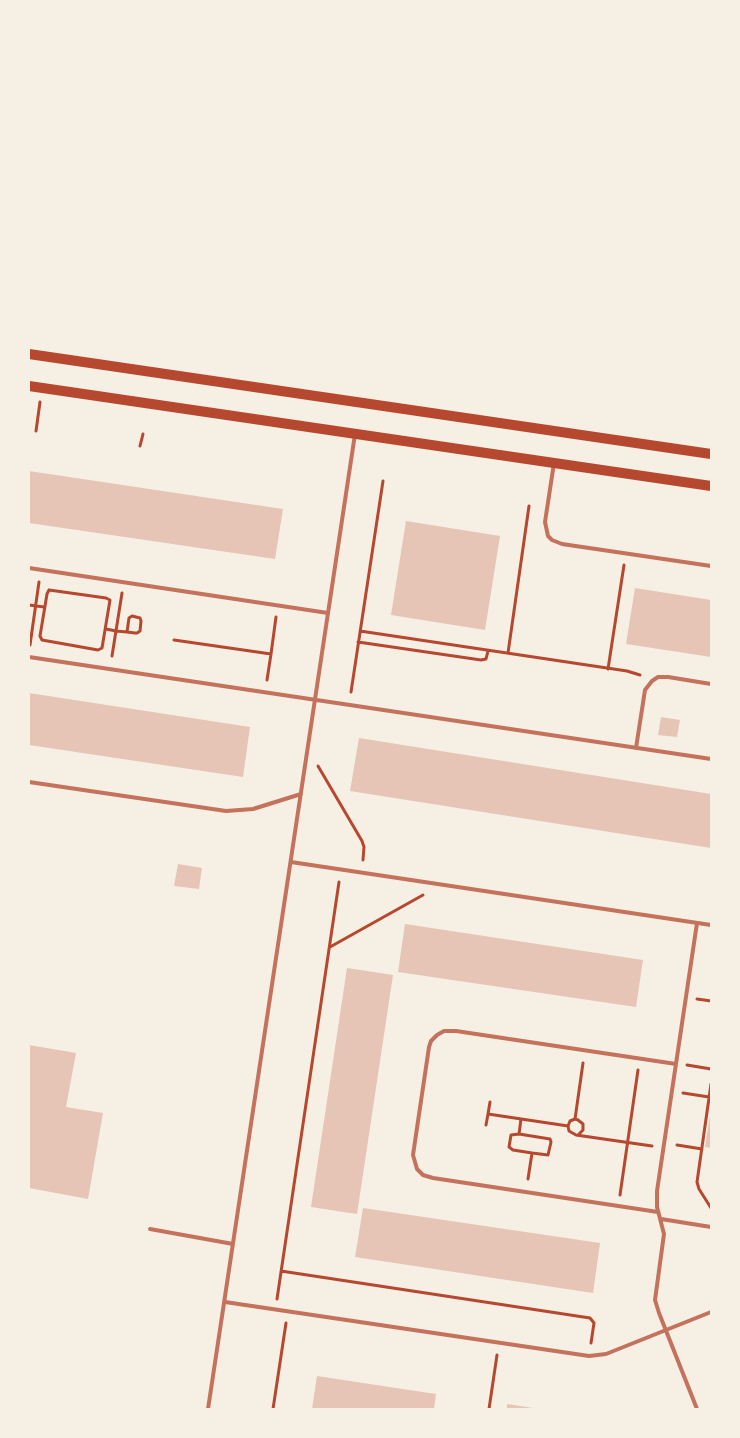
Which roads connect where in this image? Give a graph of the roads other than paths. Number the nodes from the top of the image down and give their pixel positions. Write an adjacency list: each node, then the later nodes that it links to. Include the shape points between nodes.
1 (29, 354): 4 (main road)
2 (29, 386): 3 (main road)
3 (355, 434): 5 (main road); 9 (lane)
4 (711, 454)
5 (554, 463): 6 (main road); 7 (lane, via 545,522 552,540)
6 (711, 486)
7 (711, 566)
8 (29, 568): 9 (lane)
9 (328, 613): 12 (lane)
10 (29, 657): 12 (lane)
11 (711, 684): 13 (lane, via 668,677 652,681 645,690)
12 (315, 700): 13 (lane); 16 (lane)
13 (636, 748): 14 (lane)
14 (711, 759)
15 (29, 782): 16 (lane, via 226,811 253,809)
16 (301, 794): 17 (lane)
17 (291, 862): 18 (lane); 25 (lane)
18 (697, 923): 19 (lane); 20 (lane)
19 (711, 925)
20 (676, 1064): 21 (lane, via 656,1197); 21 (lane, via 444,1031 431,1041 429,1047 413,1155 417,1169 433,1178)
21 (658, 1212): 22 (lane)
22 (661, 1219): 23 (lane); 28 (lane, via 664,1234 655,1300)
23 (711, 1227)
24 (150, 1229): 25 (lane)
25 (233, 1244): 26 (lane)
26 (224, 1302): 28 (lane, via 589,1356 606,1354); 29 (lane)
27 (711, 1312): 28 (lane)
28 (665, 1330): 30 (lane)
29 (208, 1409)
30 (697, 1409)

